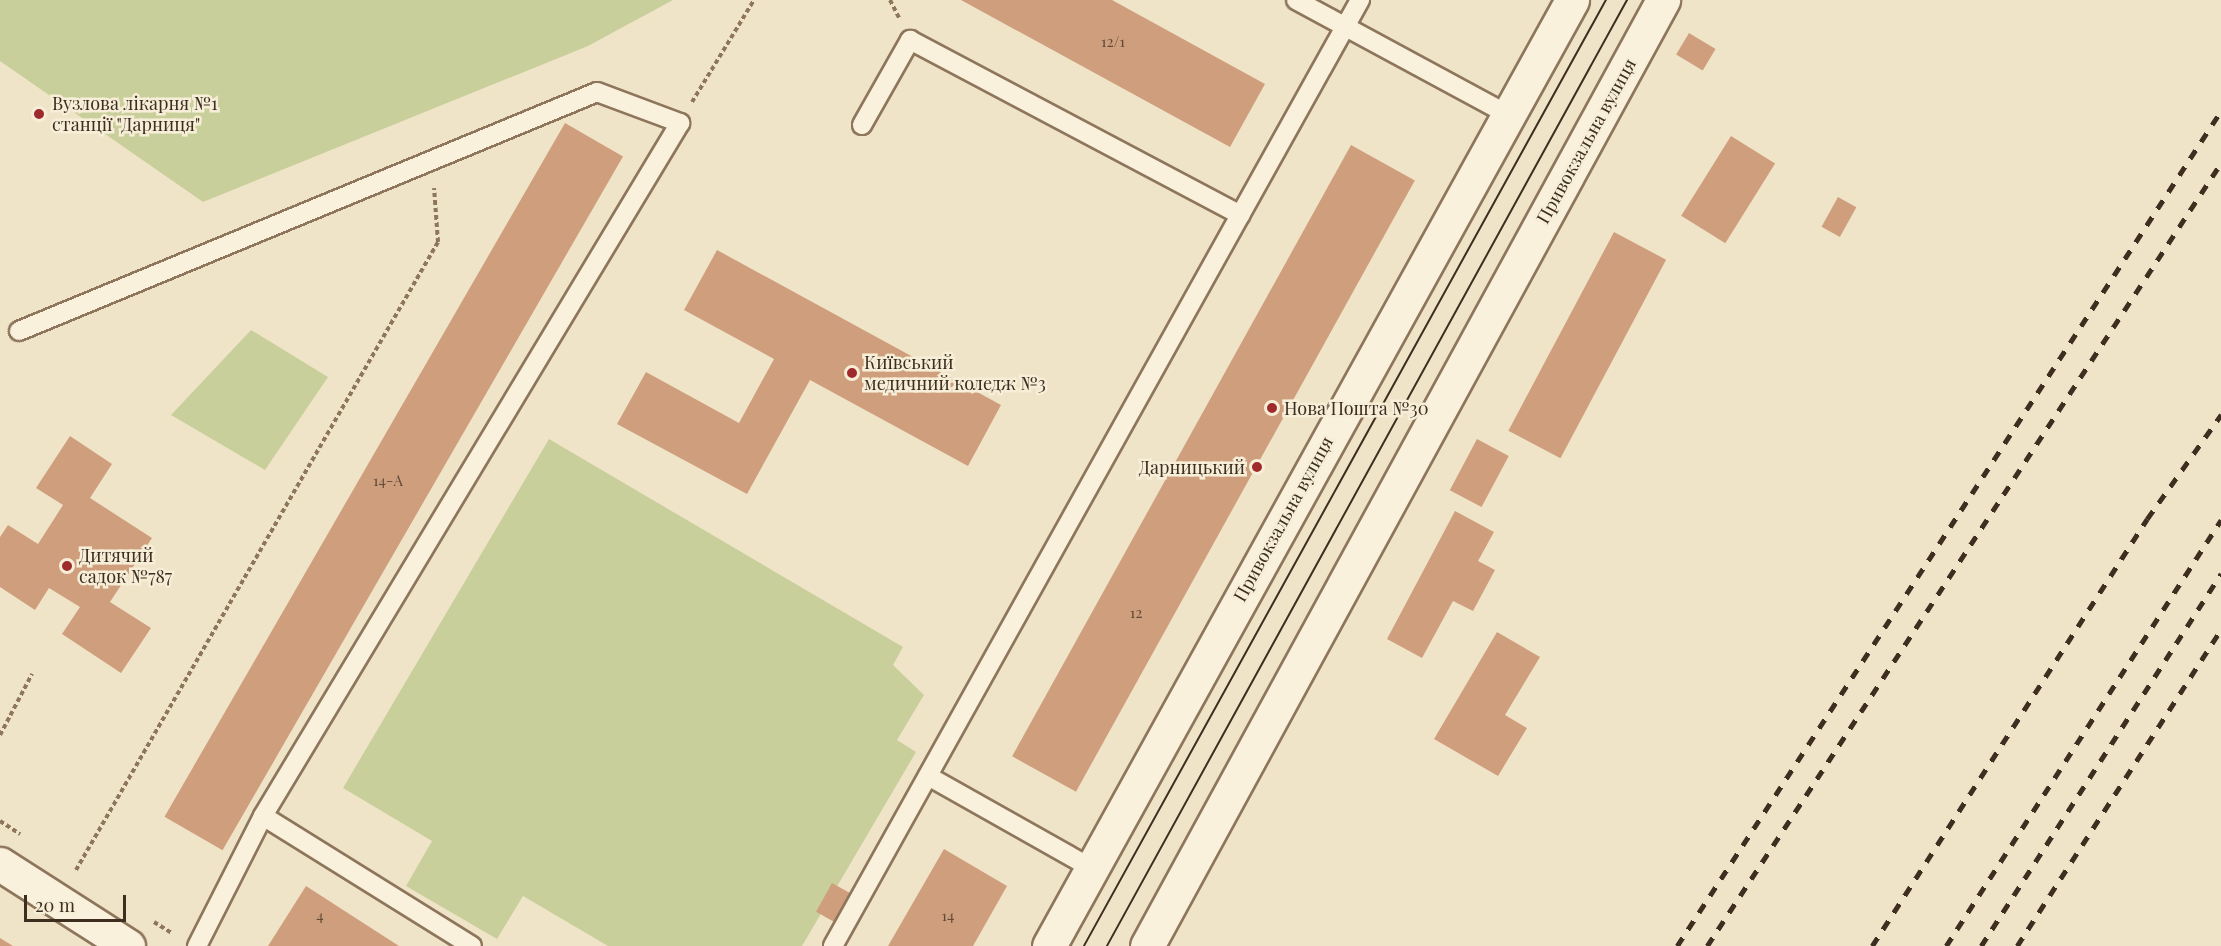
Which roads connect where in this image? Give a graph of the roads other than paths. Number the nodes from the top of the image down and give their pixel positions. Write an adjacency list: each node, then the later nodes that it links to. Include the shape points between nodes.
1 (1296, 0): 5 (lane)
2 (1360, 0): 5 (lane)
3 (1572, 0): 6 (main road, Привокзальна вулиця)
4 (1663, 0): 19 (main road, Привокзальна вулиця)
5 (1345, 27): 6 (lane); 8 (lane)
6 (1507, 114): 13 (main road, Привокзальна вулиця)
7 (862, 125): 8 (lane, via 910,40)
8 (1240, 215): 10 (lane)
9 (19, 331): 11 (lane, via 597,92 680,123)
10 (928, 776): 13 (lane); 17 (lane)
11 (263, 816): 15 (lane); 16 (lane)
12 (0, 864): 14 (main road)
13 (1091, 868): 18 (main road, Привокзальна вулиця)
14 (128, 946)
15 (196, 946)
16 (472, 946)
17 (833, 946)
18 (1049, 946)
19 (1147, 946)

